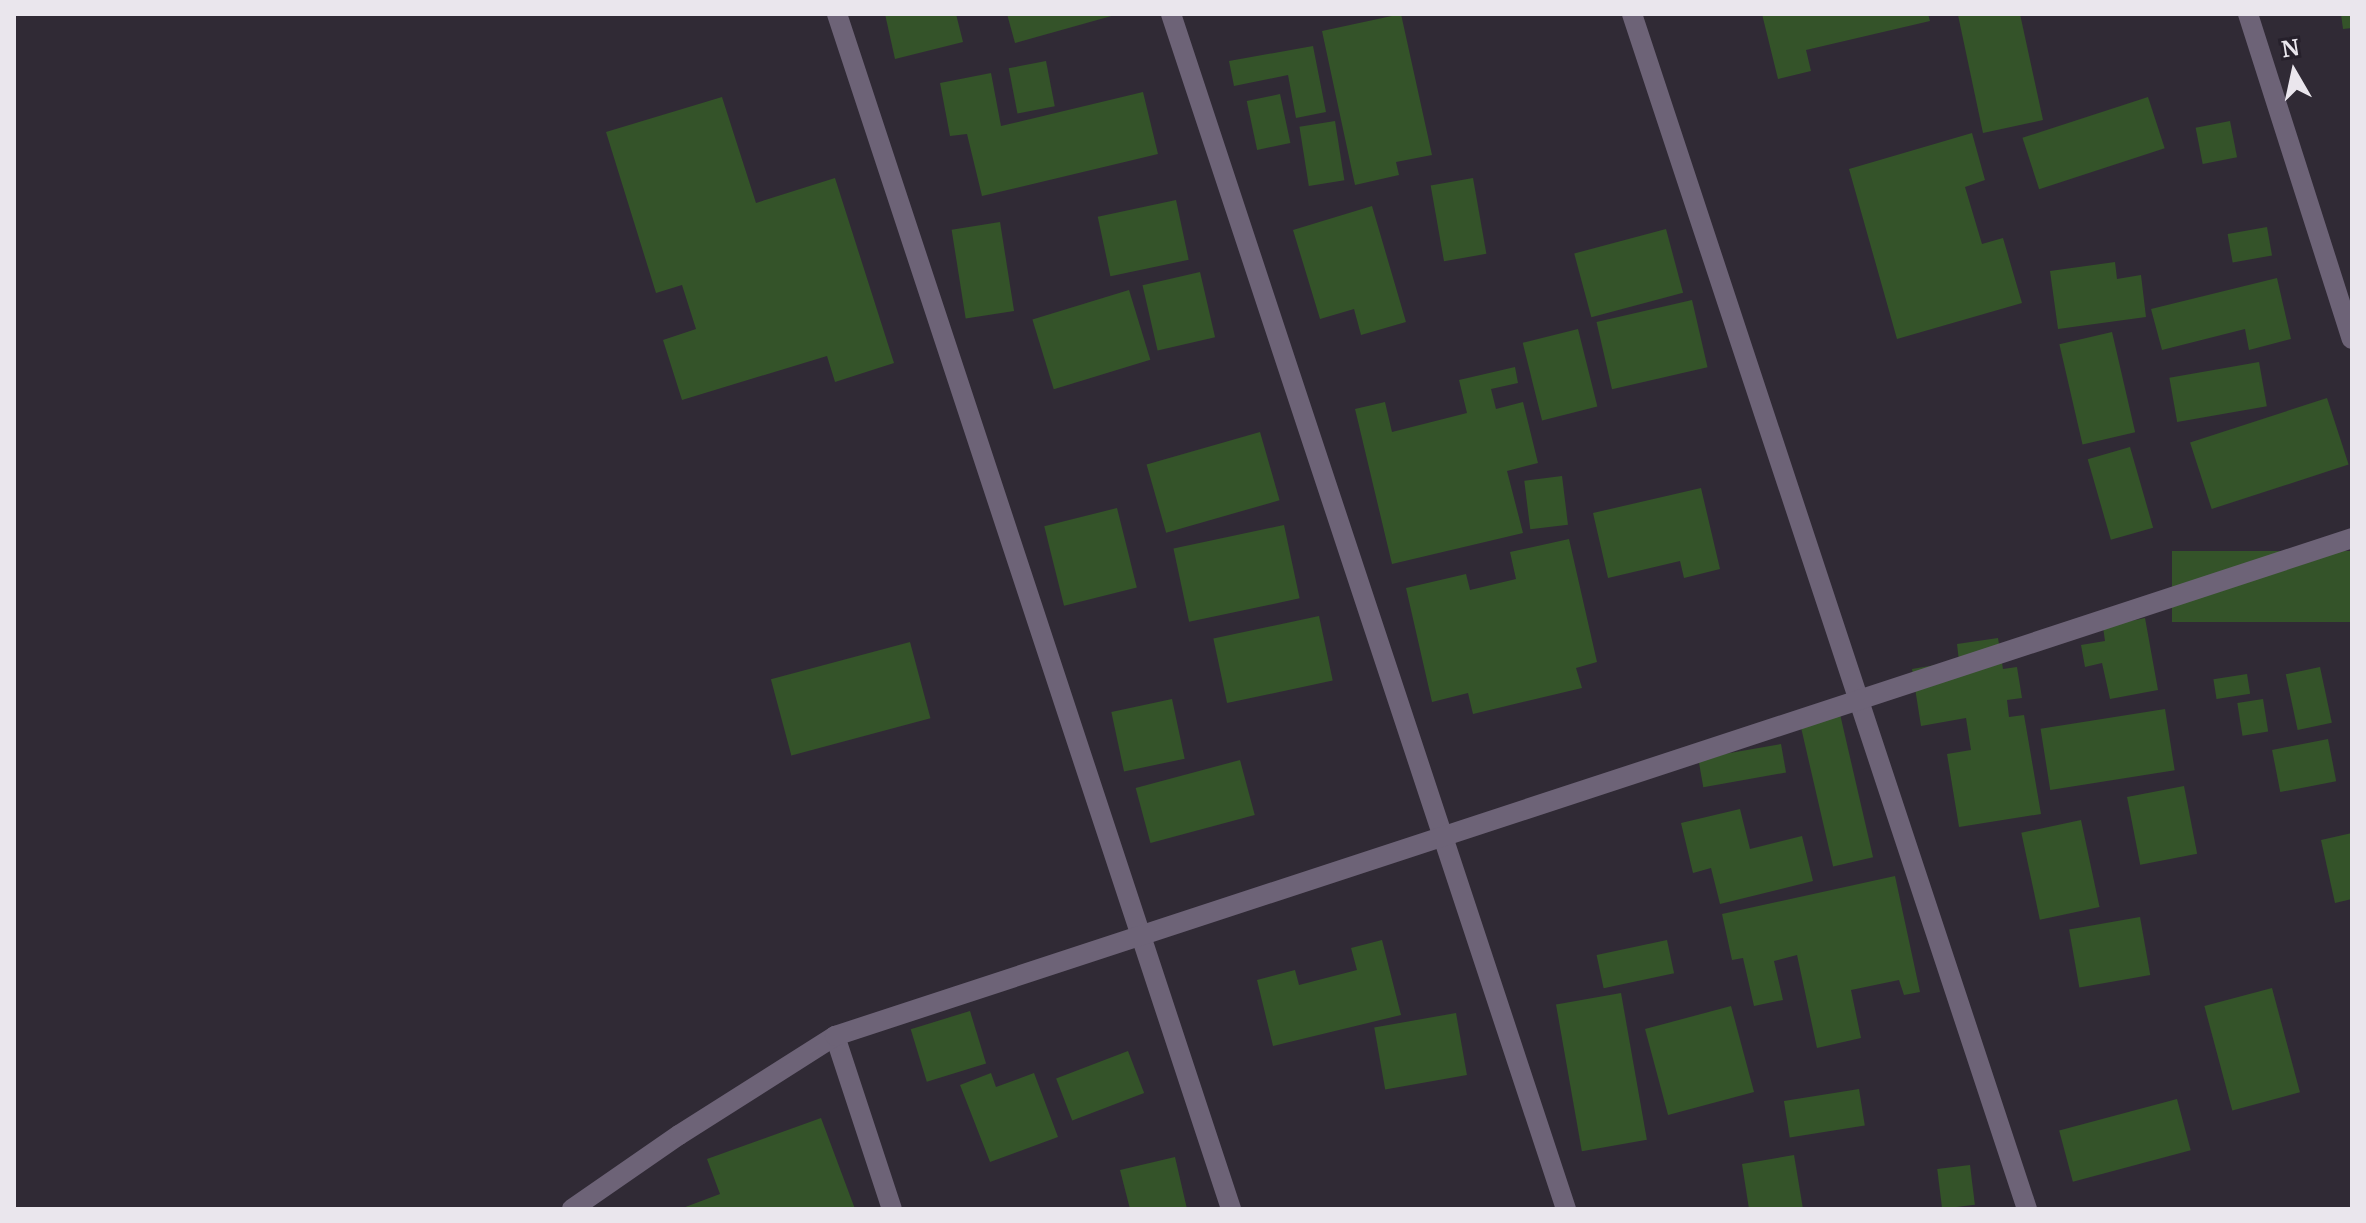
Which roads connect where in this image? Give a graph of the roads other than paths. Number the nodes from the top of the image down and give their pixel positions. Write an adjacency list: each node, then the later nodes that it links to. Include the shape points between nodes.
1 (837, 14): 9 (street)
2 (1171, 14): 8 (street)
3 (1632, 14): 7 (street)
4 (2248, 14): 5 (street)
5 (2352, 339)
6 (2352, 538): 7 (street)
7 (1859, 700): 8 (street); 15 (street)
8 (1443, 837): 9 (street); 14 (street)
9 (1141, 936): 10 (street); 13 (street)
10 (835, 1036): 11 (street); 12 (street)
11 (572, 1209)
12 (892, 1209)
13 (1231, 1209)
14 (1566, 1209)
15 (2027, 1209)

